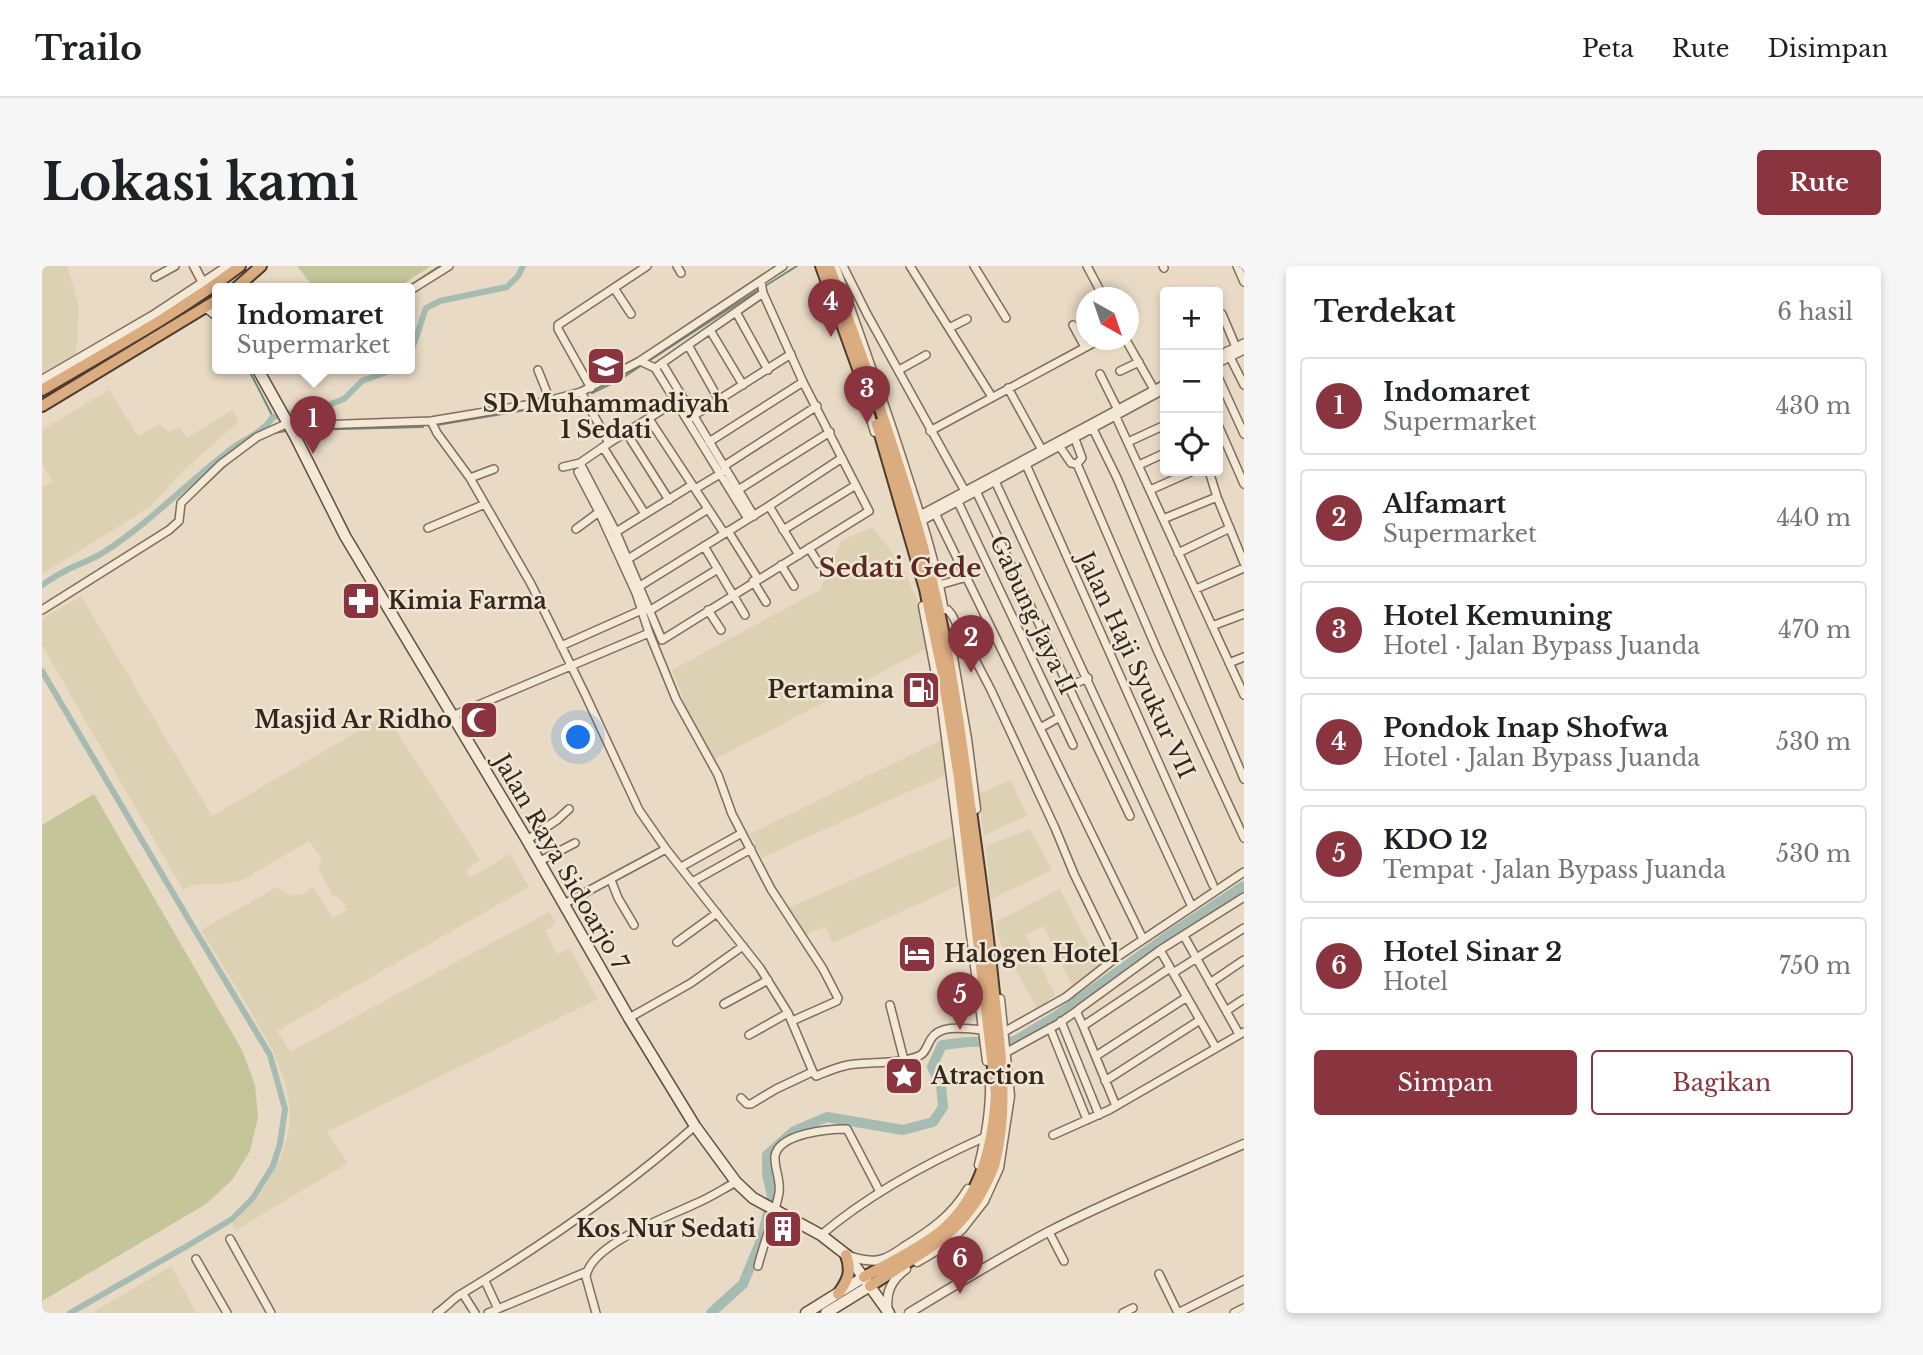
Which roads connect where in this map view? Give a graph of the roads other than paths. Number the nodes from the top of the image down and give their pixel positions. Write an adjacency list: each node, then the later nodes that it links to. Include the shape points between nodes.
1 (175, 266): 18 (street)
2 (194, 266): 20 (street)
3 (228, 266): 20 (street)
4 (240, 266): 21 (highway)
5 (261, 266): 22 (highway)
6 (449, 266): 23 (street)
7 (647, 266): 27 (street)
8 (783, 266): 24 (street)
9 (816, 266): 51 (street)
10 (821, 266): 41 (highway)
11 (829, 266): 41 (highway)
12 (835, 266): 41 (street)
13 (843, 266): 56 (street)
14 (910, 266): 38 (street)
15 (974, 266): 34 (street)
16 (1087, 266): 25 (street)
17 (1237, 266): 19 (street)
18 (155, 277)
19 (1244, 282)
20 (203, 283): 36 (street)
21 (218, 283)
22 (242, 283)
23 (415, 287)
24 (762, 287): 31 (street); 46 (street); 53 (street)
25 (1098, 287)
26 (212, 288): 36 (highway)
27 (614, 288): 32 (street); 65 (street, via 558,325)
28 (212, 303): 29 (highway)
29 (206, 307): 30 (main road); 73 (highway)
30 (212, 311)
31 (736, 312): 39 (street); 55 (street)
32 (631, 314)
33 (1223, 316): 43 (street)
34 (1006, 318)
35 (967, 319): 38 (street)
36 (154, 320): 60 (street); 61 (highway)
37 (1073, 325): 40 (street)
38 (949, 328): 74 (street)
39 (710, 330): 42 (street); 64 (street)
40 (1076, 330)
41 (854, 337): 51 (highway)
42 (688, 345): 53 (street); 77 (street)
43 (1242, 347): 47 (street)
44 (1079, 350): 66 (street)
45 (1132, 350): 52 (street)
46 (791, 354): 55 (street); 62 (street)
47 (1229, 354): 49 (street); 50 (street); 63 (street)
48 (926, 355): 56 (street)
49 (1223, 355)
50 (1223, 359)
51 (859, 360): 126 (highway, via 863,389); 132 (highway, via 898,454)
52 (1139, 362): 57 (street); 71 (street)
53 (650, 364): 65 (street); 76 (street)
54 (538, 370): 75 (street)
55 (768, 370): 64 (street)
56 (899, 370): 88 (street)
57 (1120, 371)
58 (262, 374): 85 (main road, Jalan Raya Sidoarjo 7)
59 (1100, 374): 80 (street)
60 (42, 380)
61 (54, 382): 69 (highway); 73 (highway)
62 (803, 382): 78 (street); 94 (street)
63 (1244, 385)
64 (743, 386): 77 (street)
65 (591, 388): 72 (street)
66 (1008, 388): 74 (street); 98 (street)
67 (1160, 388): 71 (street)
68 (1223, 388): 91 (street)
69 (42, 390)
70 (1160, 390): 71 (street)
71 (1155, 391): 80 (street)
72 (581, 392): 75 (street); 96 (street)
73 (62, 395): 79 (highway)
74 (992, 397): 88 (street)
75 (550, 400): 83 (street)
76 (679, 400): 81 (street); 82 (street)
77 (719, 400): 81 (street)
78 (817, 406): 90 (street); 107 (street)
79 (42, 407)
80 (1117, 413): 84 (street); 95 (street)
81 (690, 418): 94 (street); 107 (street)
82 (649, 419): 89 (street); 115 (street)
83 (431, 421): 85 (street); 111 (street)
84 (1101, 421): 87 (street); 98 (street)
85 (289, 427): 157 (street, via 245,444 180,505 177,524); 172 (main road, Jalan Raya Sidoarjo 7, via 345,536)
86 (1160, 427): 95 (street)
87 (1094, 429): 93 (street); 177 (street)
88 (930, 431): 119 (street)
89 (626, 432): 96 (street); 121 (street)
90 (830, 432): 100 (street); 116 (street)
91 (1244, 434)
92 (1223, 436): 113 (street)
93 (1075, 439): 97 (street); 103 (street, via 1082,458)
94 (709, 442): 107 (street)
95 (1128, 442): 104 (street)
96 (606, 445): 101 (street); 129 (street)
97 (1060, 447): 102 (street); 103 (street, via 1071,463)
98 (1042, 450): 102 (street)
99 (1160, 455): 104 (street)
100 (842, 458): 114 (street); 124 (street)
101 (580, 463): 105 (street); 137 (street)
102 (1025, 463): 112 (street); 119 (street); 191 (street, Jalan Haji Syukur VII)
103 (1077, 464): 181 (street)
104 (1139, 465): 117 (street)
105 (563, 467)
106 (494, 469): 111 (street)
107 (724, 470): 115 (street); 116 (street); 130 (street)
108 (578, 472): 127 (street)
109 (1182, 476): 117 (street)
110 (1210, 476): 120 (street)
111 (470, 478): 123 (street)
112 (995, 481): 118 (street); 169 (street)
113 (1244, 484)
114 (856, 485): 136 (street); 140 (street, via 869,511)
115 (694, 487): 121 (street); 125 (street)
116 (738, 490): 130 (street)
117 (1150, 490): 131 (street)
118 (976, 491): 119 (street); 170 (street)
119 (966, 494): 122 (street); 132 (street)
120 (1217, 498): 131 (street); 134 (street)
121 (669, 500): 129 (street)
122 (958, 502): 128 (street); 173 (street, Gabung Jaya II)
123 (485, 504): 133 (street); 165 (street)
124 (769, 506): 130 (street); 136 (street)
125 (708, 509): 138 (street); 143 (street)
126 (901, 510): 132 (highway); 176 (street)
127 (599, 512): 135 (street); 158 (street)
128 (935, 513): 132 (street); 148 (street)
129 (645, 514): 137 (street)
130 (751, 517): 138 (street)
131 (1163, 519): 141 (street)
132 (917, 521): 150 (street); 176 (highway, via 925,589)
133 (428, 528)
134 (1230, 528): 141 (street); 146 (street)
135 (576, 529)
136 (783, 530): 142 (street)
137 (616, 532): 143 (street)
138 (726, 532): 139 (street); 149 (street)
139 (704, 546): 147 (street); 151 (street)
140 (809, 548): 142 (street); 144 (street)
141 (1178, 552): 153 (street)
142 (799, 555): 145 (street)
143 (628, 559): 151 (street)
144 (819, 564)
145 (781, 565): 149 (street); 152 (street)
146 (1244, 565): 153 (street)
147 (718, 569): 154 (street); 158 (street)
148 (967, 577): 150 (street); 174 (street)
149 (756, 580): 154 (street); 155 (street)
150 (939, 585): 156 (street)
151 (640, 586): 158 (street)
152 (794, 586)
153 (1195, 589): 162 (street)
154 (733, 594): 159 (street); 161 (street)
155 (766, 602)
156 (943, 609): 176 (street, via 956,669); 203 (street, via 952,615 967,641)
157 (42, 610)
158 (646, 610): 159 (street, via 662,640); 164 (street); 165 (street)
159 (708, 610): 163 (street)
160 (1244, 614): 162 (street)
161 (745, 615)
162 (1212, 626): 167 (street)
163 (720, 630)
164 (649, 633): 168 (street); 180 (street)
165 (561, 646): 168 (street)
166 (1244, 657): 167 (street)
167 (1229, 663): 171 (street)
168 (571, 668): 172 (street); 184 (street, via 639,810)
169 (1088, 678): 170 (street); 194 (street)
170 (1068, 687): 179 (street)
171 (1244, 695)
172 (452, 716): 182 (main road, Jalan Raya Sidoarjo 7)
173 (1060, 717): 174 (street); 175 (street, Gabung Jaya II)
174 (1040, 728): 199 (street)
175 (1073, 745)
176 (962, 778): 222 (highway)
177 (1244, 779)
178 (569, 809): 182 (street)
179 (1130, 816)
180 (742, 833): 185 (street); 187 (street)
181 (1244, 838)
182 (527, 839): 186 (main road, Jalan Raya Sidoarjo 7)
183 (575, 843): 186 (street)
184 (666, 849): 187 (street); 189 (street)
185 (751, 849): 190 (street); 218 (street, via 838,998)
186 (540, 861): 193 (main road, Jalan Raya Sidoarjo 7)
187 (681, 867): 190 (street)
188 (1244, 872): 194 (street)
189 (611, 880): 193 (street); 196 (street)
190 (692, 882): 195 (street)
191 (1213, 885)
192 (1244, 897): 198 (street)
193 (564, 904): 216 (main road, Jalan Raya Sidoarjo 7)
194 (1192, 907): 199 (street)
195 (717, 914): 200 (street); 201 (street)
196 (634, 925)
197 (1244, 928): 204 (street)
198 (1184, 936): 202 (street); 204 (street)
199 (1143, 939): 203 (street)
200 (677, 942)
201 (743, 946): 207 (street); 216 (street, via 691,983)
202 (1160, 950): 206 (street); 213 (street)
203 (1117, 957): 222 (street, via 1066,997)
204 (1196, 957): 206 (street); 208 (street)
205 (1244, 960): 208 (street)
206 (1172, 970): 209 (street); 220 (street)
207 (768, 980): 211 (street); 215 (street)
208 (1210, 983): 214 (street)
209 (1187, 997): 217 (street); 227 (street)
210 (1244, 999): 214 (street)
211 (723, 1004)
212 (890, 1005): 228 (street)
213 (1078, 1010): 219 (street); 220 (street)
214 (1226, 1011): 223 (street)
215 (788, 1013): 218 (street); 224 (street)
216 (629, 1018): 235 (main road, Jalan Raya Sidoarjo 7)
217 (1200, 1020): 226 (street); 230 (street)
218 (792, 1021): 229 (street)
219 (1061, 1021): 221 (street); 233 (street)
220 (1083, 1026): 227 (street)
221 (1050, 1028): 225 (street); 234 (street)
222 (993, 1032): 225 (highway); 225 (street); 228 (street, via 940,1031 923,1055)
223 (1242, 1033): 226 (street)
224 (749, 1035)
225 (995, 1048): 237 (highway, via 996,1094); 245 (highway, via 1003,1098 995,1171 965,1218)
226 (1216, 1048): 232 (street)
227 (1096, 1056): 230 (street)
228 (904, 1060): 229 (street, via 845,1065 816,1076)
229 (813, 1072): 231 (street, via 750,1104)
230 (1105, 1081): 232 (street)
231 (741, 1098)
232 (1116, 1106): 233 (street)
233 (1099, 1115): 234 (street)
234 (1087, 1121): 236 (street)
235 (695, 1126): 239 (main road, Jalan Raya Sidoarjo 7); 253 (street, via 658,1160)
236 (1053, 1135)
237 (987, 1140): 240 (street); 246 (street, via 967,1191 941,1223 886,1258 873,1261); 254 (highway, via 977,1184 957,1215)
238 (1244, 1144): 242 (street)
239 (736, 1182): 241 (main road, Jalan Raya Sidoarjo 7); 250 (street, via 634,1231 603,1251)
240 (880, 1192): 241 (street, via 846,1129 828,1129 788,1139 780,1147 775,1155 780,1180); 243 (street)
241 (774, 1210): 243 (main road, Jalan Raya Sidoarjo 7); 249 (street)
242 (1049, 1232): 248 (street); 269 (street)
243 (821, 1234): 246 (main road, Jalan Raya Sidoarjo 7)
244 (230, 1239): 262 (street)
245 (935, 1248): 254 (highway); 260 (street, via 890,1285)
246 (847, 1255): 254 (main road, Jalan Raya Sidoarjo 7); 256 (highway, via 849,1279)
247 (195, 1259): 261 (street)
248 (1065, 1261)
249 (758, 1266)
250 (586, 1272): 259 (street); 266 (street)
251 (1159, 1274): 271 (street)
252 (1244, 1280): 271 (street)
253 (485, 1281): 255 (street); 259 (street)
254 (867, 1282): 256 (main road); 260 (main road, Jalan Raya Sidoarjo 7); 268 (main road)
255 (463, 1294): 263 (street); 264 (street)
256 (838, 1294): 267 (main road)
257 (1133, 1308): 270 (street)
258 (1244, 1308): 272 (street)
259 (498, 1309): 265 (street)
260 (888, 1312)
261 (227, 1313)
262 (271, 1313)
263 (437, 1313)
264 (475, 1313)
265 (488, 1313)
266 (596, 1313)
267 (806, 1313)
268 (826, 1313)
269 (909, 1313)
270 (1123, 1313)
271 (1178, 1313)
272 (1234, 1313)

